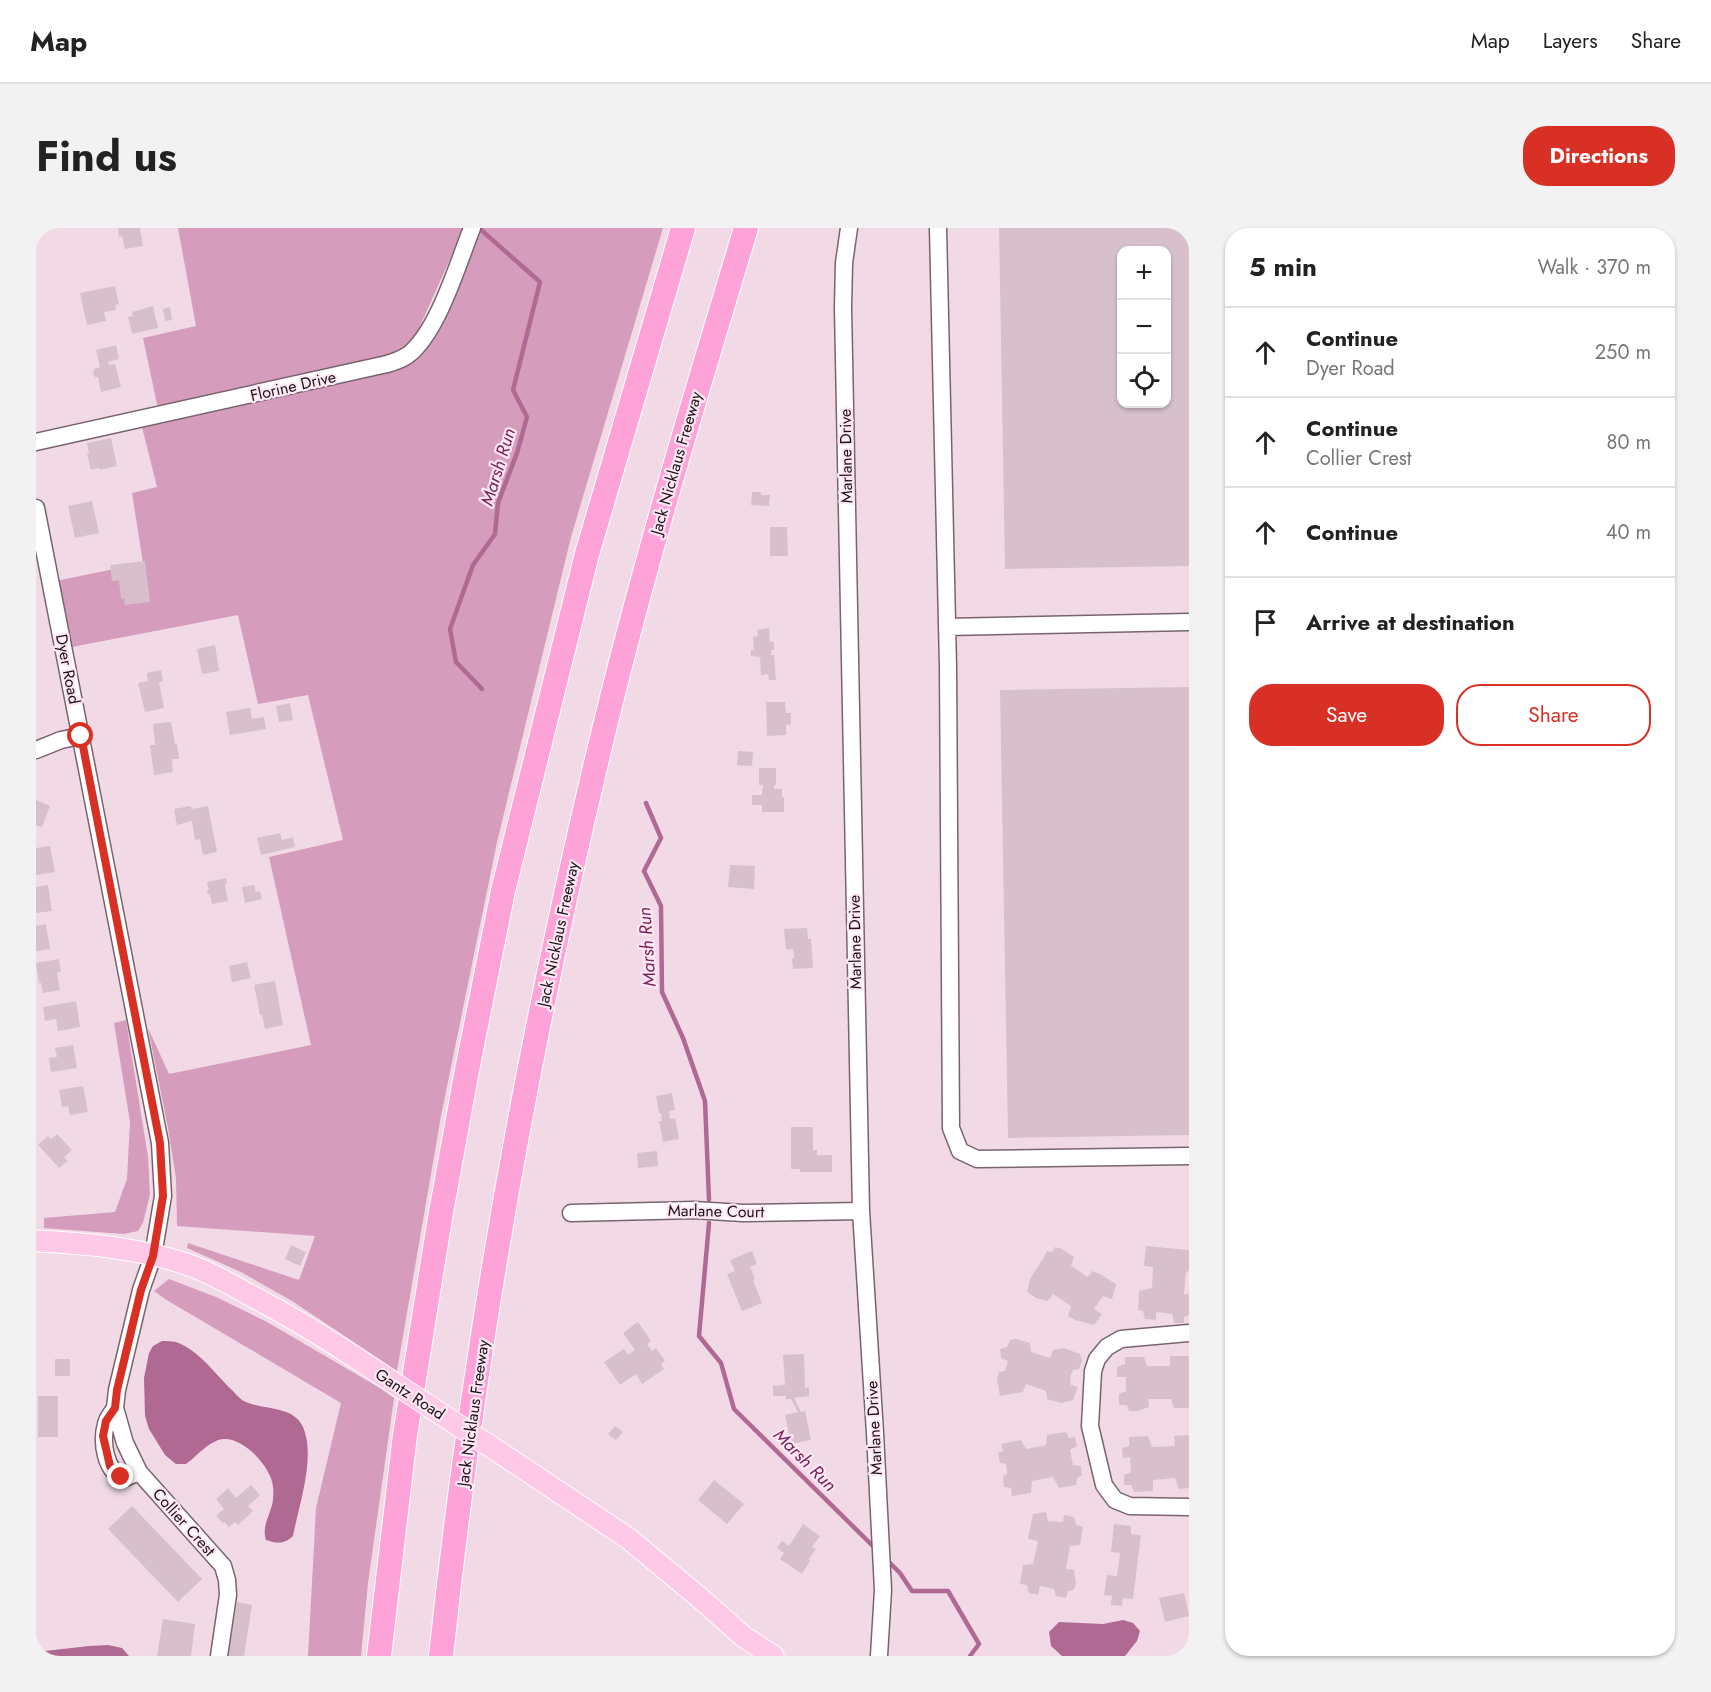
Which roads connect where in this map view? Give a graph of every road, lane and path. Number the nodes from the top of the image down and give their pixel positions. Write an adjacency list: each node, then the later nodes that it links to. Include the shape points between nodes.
1 (683, 228): 22 (highway, via 587,554 503,891 456,1127 405,1435)
2 (746, 228): 23 (highway, Jack Nicklaus Freeway, via 647,566 563,906 499,1236)
3 (849, 228): 13 (street, Marlane Drive, via 843,308)
4 (938, 228): 9 (street)
5 (470, 233): 6 (street, Florine Drive, via 429,330 398,360)
6 (36, 442)
7 (36, 508): 10 (street, Dyer Road)
8 (1189, 622): 9 (street)
9 (946, 627): 12 (street, via 951,1128 960,1151 977,1159)
10 (81, 736): 11 (street); 16 (street, Dyer Road, via 160,1143 163,1196)
11 (36, 750)
12 (1189, 1156)
13 (861, 1211): 14 (street, Marlane Court); 25 (street, Marlane Drive, via 881,1566)
14 (571, 1213)
15 (36, 1241): 16 (main road, Gantz Road)
16 (153, 1256): 18 (street, Collier Crest, via 141,1290); 24 (main road, Gantz Road, bridge, via 206,1271 317,1332 629,1539 744,1637)
17 (1189, 1333): 20 (street, via 1120,1339 1107,1347 1093,1371 1090,1426 1104,1485 1115,1500 1130,1506)
18 (115, 1408): 19 (street, Collier Crest, via 124,1443); 19 (street, via 106,1421 103,1436 110,1466 116,1475 125,1478)
19 (139, 1472): 21 (street, Collier Crest, via 223,1566 228,1595)
20 (1189, 1508)
21 (219, 1656)
22 (379, 1656)
23 (441, 1656)
24 (773, 1656)
25 (879, 1656)

